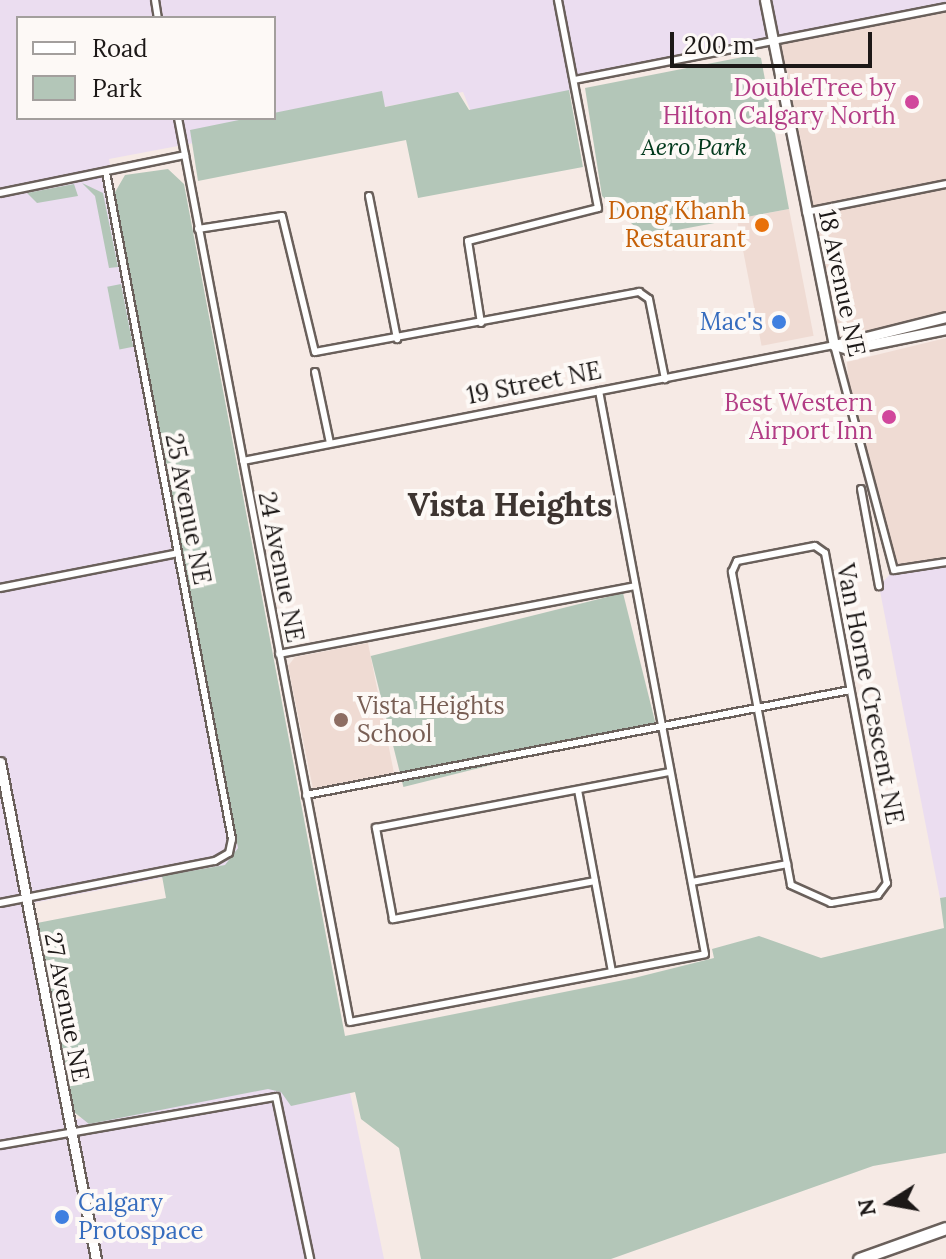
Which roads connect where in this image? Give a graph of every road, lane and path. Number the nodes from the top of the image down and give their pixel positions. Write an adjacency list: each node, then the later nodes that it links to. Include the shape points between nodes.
1 (558, 0): 5 (street)
2 (765, 0): 4 (street, 18 Avenue NE)
3 (946, 7): 4 (street)
4 (773, 41): 5 (street); 12 (street, 18 Avenue NE)
5 (574, 80): 15 (street, via 598,208 470,239)
6 (178, 120): 7 (street, 24 Avenue NE)
7 (185, 155): 8 (street); 13 (street, 24 Avenue NE)
8 (106, 172): 10 (street); 25 (street, 25 Avenue NE)
9 (946, 184): 12 (street)
10 (0, 193)
11 (369, 196): 17 (street)
12 (806, 212): 18 (street, 18 Avenue NE)
13 (198, 229): 17 (street, via 282,216 315,352); 23 (street, 24 Avenue NE)
14 (946, 317): 18 (street, 19 Street NE)
15 (481, 323): 17 (street); 20 (street, via 646,294)
16 (946, 329): 18 (street, 19 Street NE, via 848,349)
17 (397, 339)
18 (834, 345): 20 (street, 19 Street NE); 26 (street, 18 Avenue NE, via 894,570)
19 (315, 372): 22 (street)
20 (665, 379): 21 (street, 19 Street NE)
21 (599, 391): 22 (street, 19 Street NE); 27 (street)
22 (330, 443): 23 (street, 19 Street NE)
23 (243, 461): 30 (street, 24 Avenue NE)
24 (861, 489): 28 (street)
25 (178, 553): 29 (street); 41 (street, 25 Avenue NE, via 229,853)
26 (946, 562)
27 (635, 586): 30 (street); 33 (street)
28 (879, 586)
29 (0, 588)
30 (279, 654): 37 (street, 24 Avenue NE)
31 (850, 690): 32 (street); 32 (street, Van Horne Crescent NE, via 825,553 815,546 776,553 732,568); 38 (street, Van Horne Crescent NE, via 887,887 878,895 820,901 793,889)
32 (758, 708): 33 (street); 38 (street, Van Horne Crescent NE)
33 (662, 726): 35 (street); 37 (street)
34 (0, 762): 41 (street, 27 Avenue NE)
35 (670, 772): 36 (street); 40 (street)
36 (578, 790): 39 (street); 39 (street, via 376,828 393,919)
37 (306, 795): 43 (street, 24 Avenue NE, via 350,1022)
38 (787, 864): 40 (street)
39 (595, 881): 43 (street)
40 (692, 882): 43 (street, via 705,954)
41 (26, 899): 42 (street); 44 (street, 27 Avenue NE)
42 (0, 903)
43 (612, 972)
44 (70, 1132): 45 (street); 47 (street, 27 Avenue NE); 48 (street, via 276,1097)
45 (0, 1145)
46 (946, 1228): 49 (highway)
47 (96, 1259)
48 (310, 1259)
49 (859, 1259)

